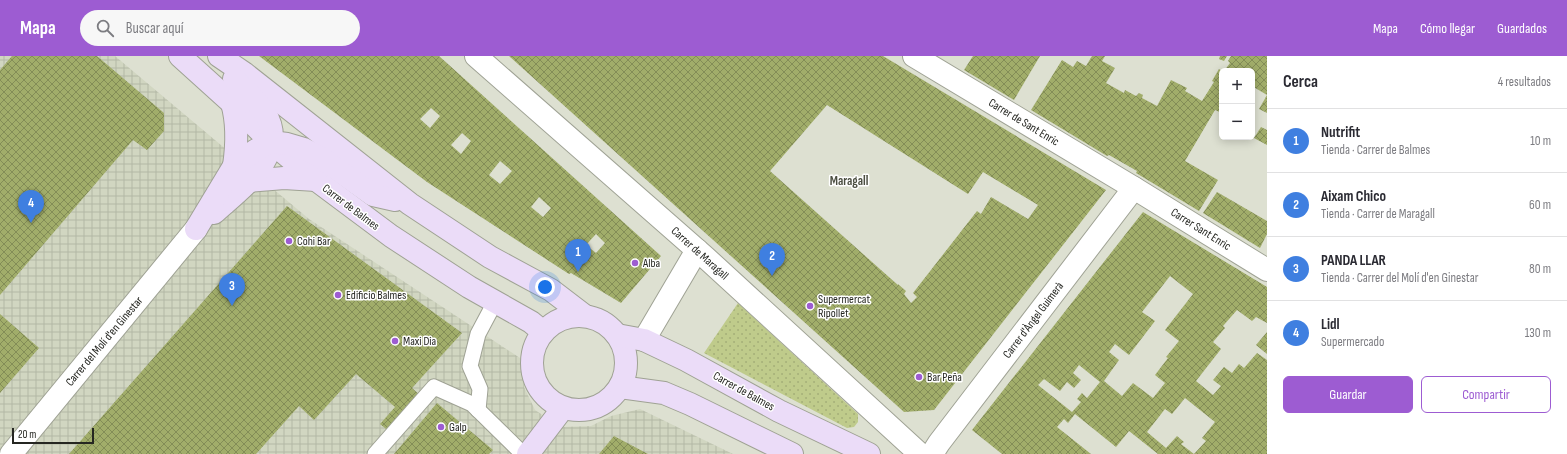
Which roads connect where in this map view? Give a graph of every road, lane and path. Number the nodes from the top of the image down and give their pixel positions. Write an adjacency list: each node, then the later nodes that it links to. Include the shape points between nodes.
1 (180, 56): 6 (main road, Carrer de Balmes)
2 (212, 56): 7 (main road, via 265,114 270,127)
3 (219, 56): 11 (main road)
4 (476, 56): 13 (street, Carrer de Maragall)
5 (914, 56): 10 (street, Carrer de Sant Enric)
6 (232, 103): 7 (main road, Carrer de Balmes); 8 (main road, via 236,118 236,147)
7 (271, 142): 8 (main road, via 264,164); 9 (main road, Carrer de Balmes); 11 (main road, via 287,144 315,155 373,194)
8 (241, 174): 9 (main road); 12 (main road)
9 (316, 180): 15 (main road, Carrer de Balmes, via 391,236)
10 (1134, 188): 14 (street, Carrer Sant Enric); 30 (street, Carrer d'Àngel Guimerà)
11 (410, 204): 16 (main road, via 490,257 551,290)
12 (196, 229): 23 (street, Carrer del Molí d'en Ginestar)
13 (697, 250): 19 (street); 29 (street, Carrer de Maragall)
14 (1267, 270)
15 (495, 302): 17 (main road, Carrer de Balmes, via 531,322); 22 (lane, via 478,334 470,366 480,389)
16 (585, 316): 17 (main road, via 564,318); 18 (main road, via 608,326)
17 (543, 332): 21 (main road, via 532,354 532,369 536,384 544,396)
18 (617, 335): 19 (main road, Carrer de Balmes); 20 (main road, via 624,347 627,361)
19 (644, 340): 28 (main road, Carrer de Balmes, via 779,411)
20 (620, 387): 21 (main road, via 610,400 597,408 583,411); 27 (main road, via 664,394 690,404)
21 (563, 408): 26 (main road)
22 (478, 410): 24 (lane, via 472,404 434,387); 25 (lane)
23 (11, 454)
24 (375, 454)
25 (522, 454)
26 (528, 454)
27 (792, 454)
28 (869, 454)
29 (920, 454)
30 (932, 454)

